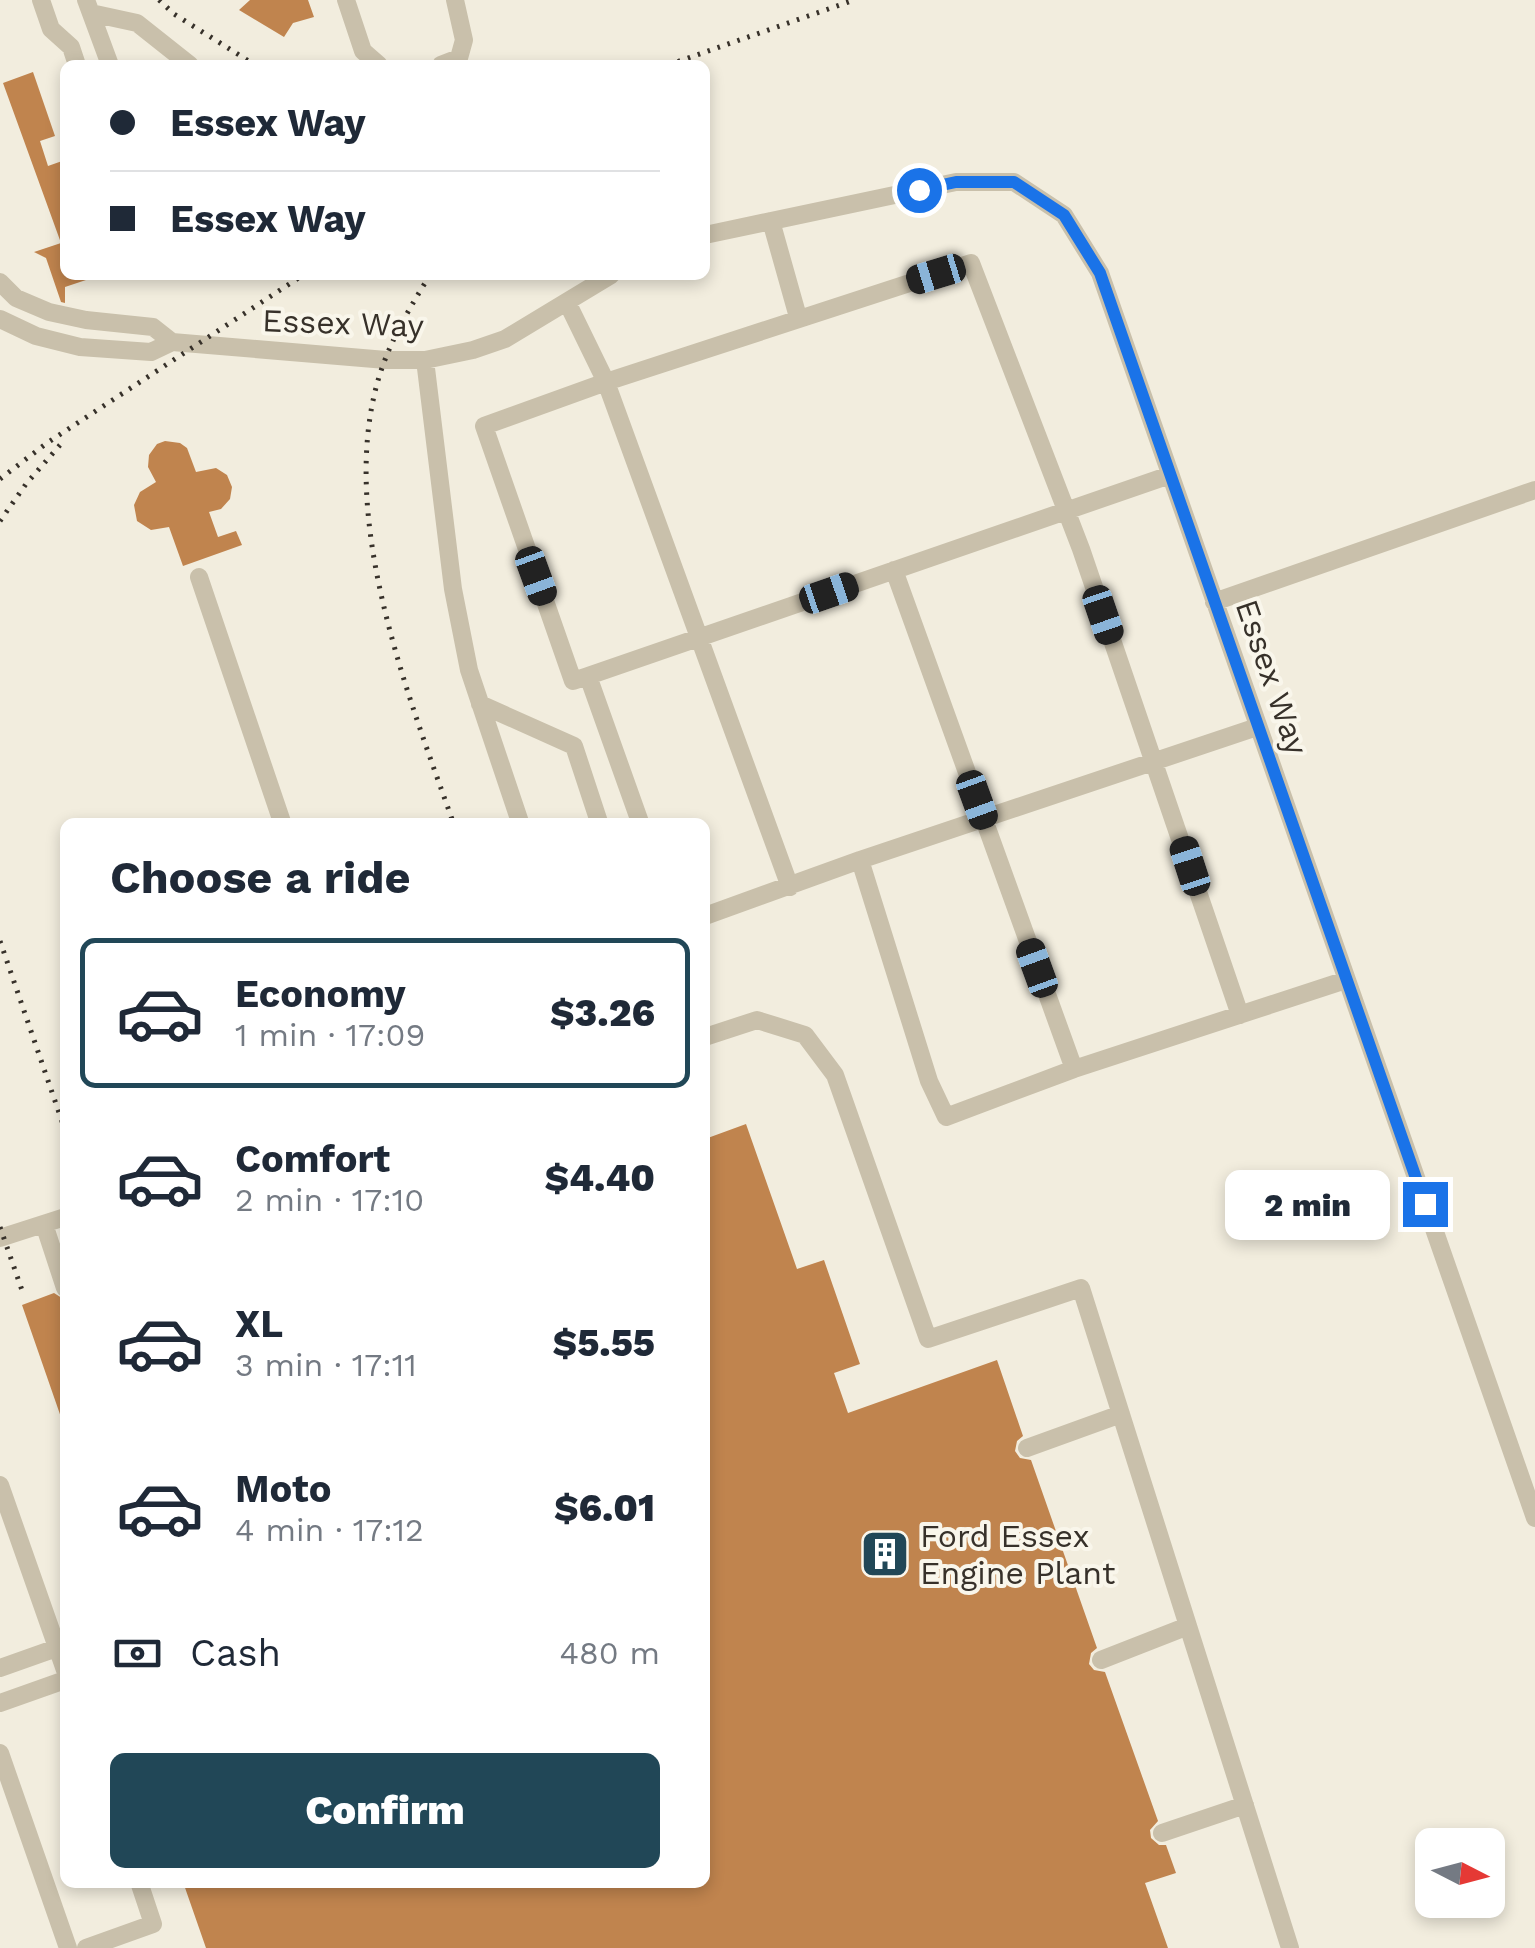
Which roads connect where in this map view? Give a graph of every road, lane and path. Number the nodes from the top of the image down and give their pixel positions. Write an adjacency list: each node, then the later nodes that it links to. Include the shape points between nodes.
1 (41, 0): 5 (street, via 51,29)
2 (346, 0): 8 (street, via 363,51)
3 (455, 0): 9 (street, via 464,40)
4 (89, 6): 6 (street); 7 (street, via 138,23)
5 (75, 60)
6 (108, 60)
7 (184, 60)
8 (373, 60)
9 (454, 60)
10 (771, 221): 11 (street, Essex Way); 15 (street); 20 (street, Essex Way, via 956,182 1014,182 1064,215 1100,273)
11 (710, 234)
12 (603, 280): 14 (street, Essex Way)
13 (0, 282): 17 (street, Essex Way, via 16,298 48,312 153,326)
14 (568, 302): 18 (street, Essex Way, via 505,339); 19 (street)
15 (798, 317): 19 (street); 22 (street, via 971,263)
16 (0, 323): 17 (street, Essex Way, via 80,347 150,352)
17 (172, 342): 18 (street, Essex Way)
18 (424, 360): 28 (street, via 453,589)
19 (606, 382): 26 (street); 27 (street, via 484,426 573,681)
20 (1170, 475): 22 (street); 25 (street, Essex Way)
21 (1535, 490): 25 (street)
22 (1066, 510): 23 (street); 30 (street)
23 (894, 570): 26 (street); 35 (street)
24 (200, 576): 31 (street)
25 (1214, 602): 29 (street, Essex Way)
26 (699, 638): 27 (street); 37 (street)
27 (588, 676): 34 (street)
28 (480, 704): 32 (street); 33 (street, via 574,746)
29 (1257, 726): 30 (street); 39 (street, Essex Way)
30 (1154, 762): 35 (street); 40 (street)
31 (281, 818)
32 (519, 818)
33 (598, 818)
34 (639, 818)
35 (984, 820): 36 (street); 42 (street)
36 (860, 860): 37 (street); 42 (street, via 946,1116)
37 (790, 887): 38 (street)
38 (710, 914)
39 (1346, 980): 40 (street); 50 (street, Essex Way)
40 (1240, 1015): 42 (street)
41 (710, 1034): 47 (street, via 757,1020 805,1035 835,1075 928,1339 1082,1288)
42 (1074, 1070)
43 (60, 1219): 44 (street)
44 (44, 1224): 45 (street); 46 (street)
45 (0, 1238)
46 (60, 1273)
47 (1121, 1414): 48 (street); 51 (street)
48 (1027, 1448)
49 (0, 1485): 52 (street)
50 (1533, 1507)
51 (1188, 1626): 54 (street); 59 (street)
52 (60, 1643)
53 (60, 1646): 55 (street)
54 (1101, 1660)
55 (0, 1668)
56 (60, 1682): 57 (street)
57 (0, 1703)
58 (0, 1753): 63 (street)
59 (1245, 1806): 60 (street); 65 (street)
60 (1162, 1833)
61 (141, 1888): 62 (street, via 153,1924)
62 (108, 1944): 64 (street)
63 (68, 1948)
64 (86, 1948)
65 (1290, 1948)

